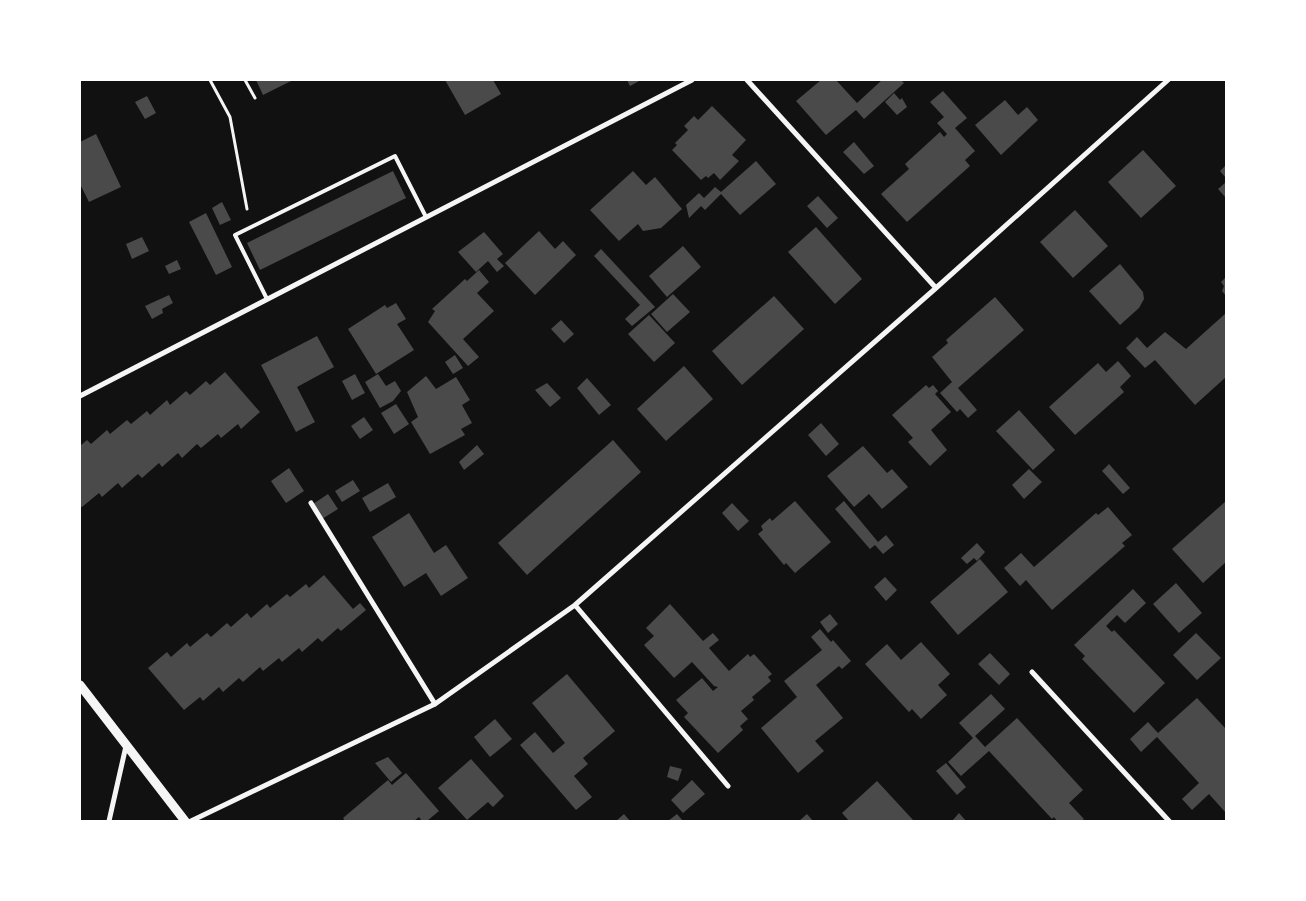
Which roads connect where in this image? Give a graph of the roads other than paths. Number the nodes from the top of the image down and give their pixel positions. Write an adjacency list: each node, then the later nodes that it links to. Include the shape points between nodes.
1 (692, 80): 4 (street)
2 (747, 80): 5 (street)
3 (1168, 80): 5 (street)
4 (426, 218): 6 (street); 6 (lane, via 396,156 235,234)
5 (936, 288): 9 (street)
6 (267, 299): 7 (street)
7 (80, 396)
8 (311, 503): 12 (street)
9 (575, 605): 12 (street); 14 (street)
10 (1032, 672): 18 (street)
11 (80, 684): 13 (street)
12 (435, 704): 17 (street)
13 (126, 746): 15 (street); 16 (street)
14 (728, 786)
15 (109, 821)
16 (185, 821)
17 (190, 821)
18 (1169, 821)

